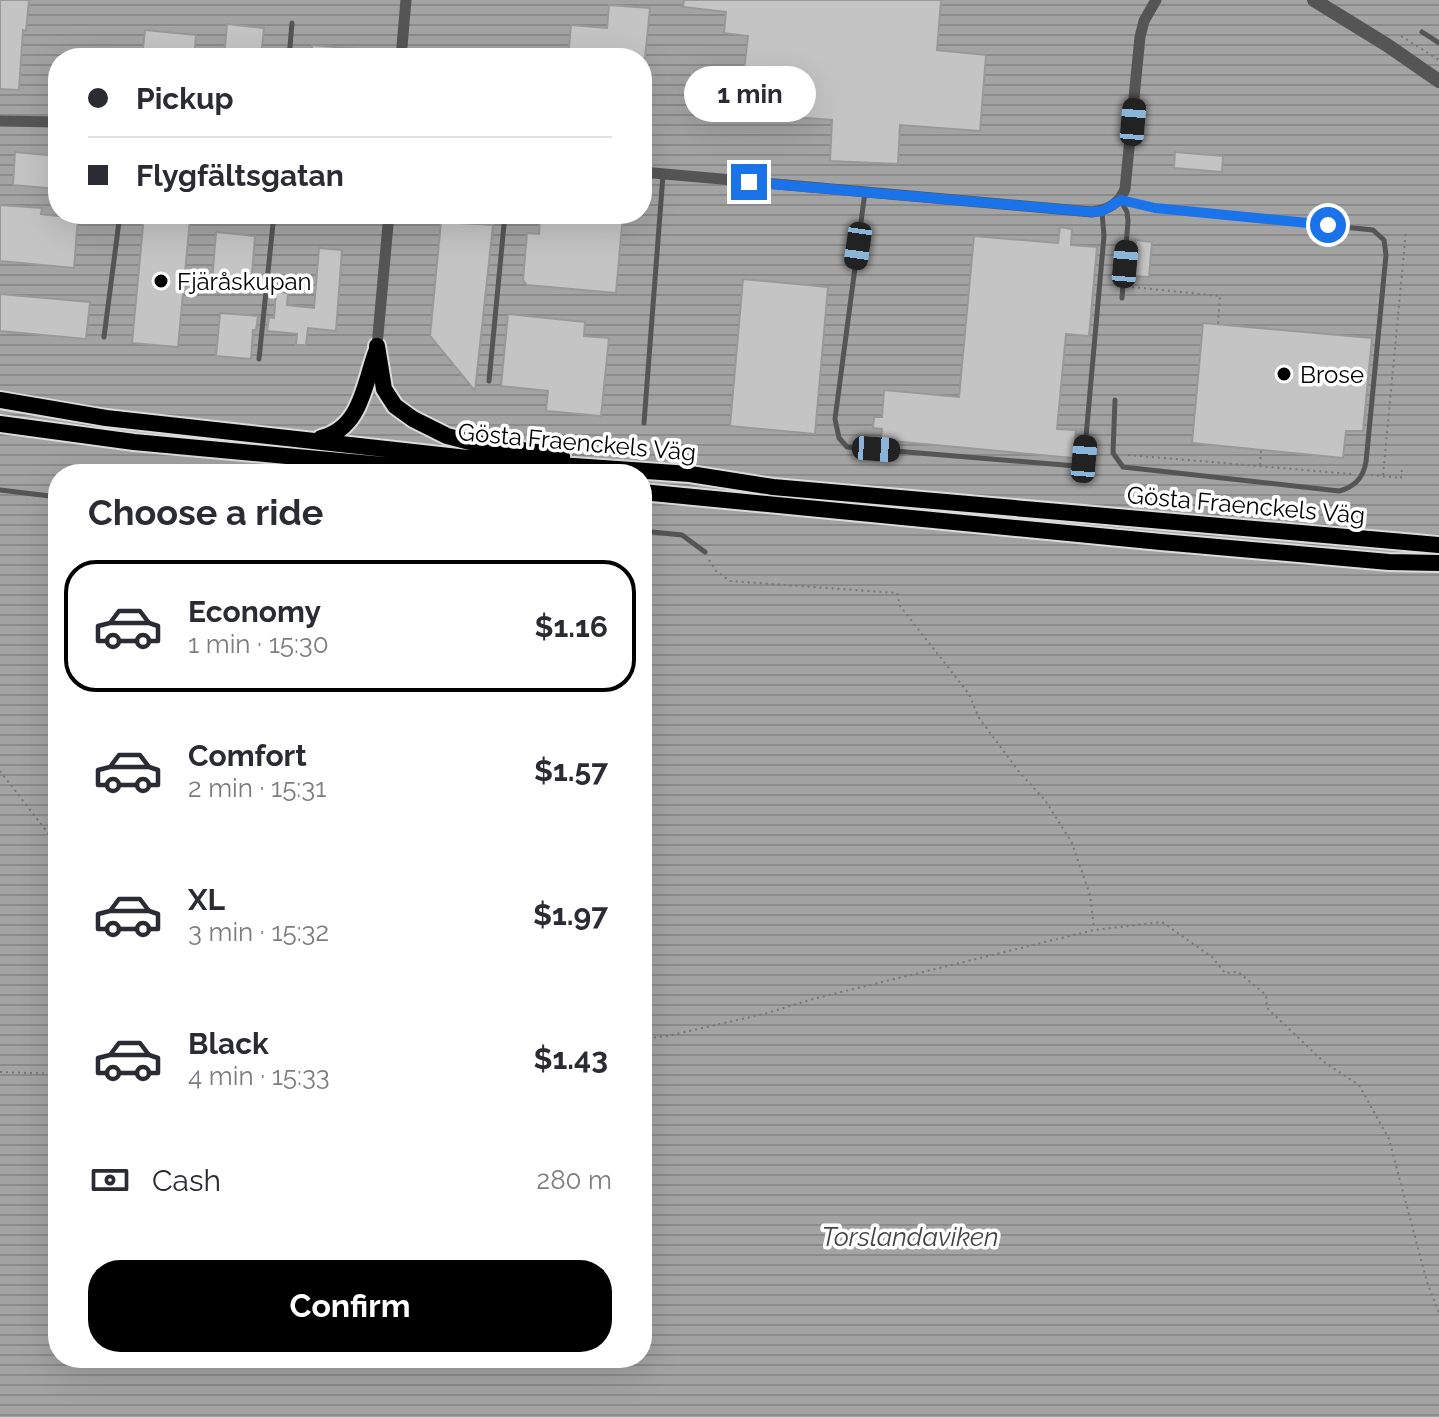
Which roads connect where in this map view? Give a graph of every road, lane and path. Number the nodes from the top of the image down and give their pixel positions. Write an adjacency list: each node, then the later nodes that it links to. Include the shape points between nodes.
1 (406, 0): 8 (street)
2 (1156, 0): 15 (street, via 1140,37 1128,178)
3 (1314, 0): 9 (street)
4 (292, 23): 7 (lane)
5 (1422, 32): 6 (lane)
6 (1439, 43)
7 (290, 48)
8 (402, 48)
9 (1439, 81)
10 (0, 121): 11 (street)
11 (48, 122)
12 (652, 173): 13 (street)
13 (663, 174): 14 (street); 31 (lane)
14 (865, 192): 16 (street); 16 (lane, via 835,419 843,445 1076,466 1084,459)
15 (1121, 200): 16 (street); 22 (lane, via 1128,221); 42 (lane, via 1373,230 1384,240)
16 (1102, 211)
17 (119, 224): 25 (lane)
18 (273, 224): 27 (lane)
19 (388, 224): 26 (street)
20 (504, 224): 28 (lane)
21 (1406, 231): 43 (path)
22 (1123, 286): 23 (lane); 24 (path, via 1220,296)
23 (1122, 298)
24 (1218, 324)
25 (104, 337)
26 (377, 346): 33 (main road, via 353,418 339,432); 38 (main road, via 384,389 413,419 447,436)
27 (259, 359)
28 (489, 381)
29 (0, 400): 33 (main road, Gösta Fraenckels Väg, via 106,418)
30 (1115, 400): 35 (lane)
31 (644, 423)
32 (0, 424): 36 (main road, Gösta Fraenckels Väg)
33 (312, 440): 37 (main road, Gösta Fraenckels Väg)
34 (1261, 450): 39 (path)
35 (1113, 453): 39 (path); 42 (lane, via 1123,467 1142,471 1339,491 1351,488)
36 (373, 464)
37 (555, 464)
38 (584, 464)
39 (1260, 466): 42 (path)
40 (1402, 470): 43 (path, via 1401,478)
41 (652, 471): 48 (main road, Gösta Fraenckels Väg, via 773,487)
42 (1364, 474): 43 (path)
43 (1383, 476)
44 (0, 490): 46 (lane)
45 (652, 493): 50 (main road, Gösta Fraenckels Väg)
46 (48, 496)
47 (652, 532): 49 (lane, via 682,535)
48 (1439, 545)
49 (705, 552): 53 (path, via 716,571 730,581 897,593 900,606 969,694 979,718 1045,800 1072,843 1090,895)
50 (1439, 563)
51 (0, 771): 52 (path)
52 (48, 833)
53 (1094, 930): 54 (path); 57 (path, via 1162,922 1212,957 1225,973 1238,972 1266,995 1267,1008 1324,1062 1359,1085 1389,1139)
54 (652, 1038)
55 (0, 1072): 56 (path)
56 (48, 1074)
57 (1439, 1313)

